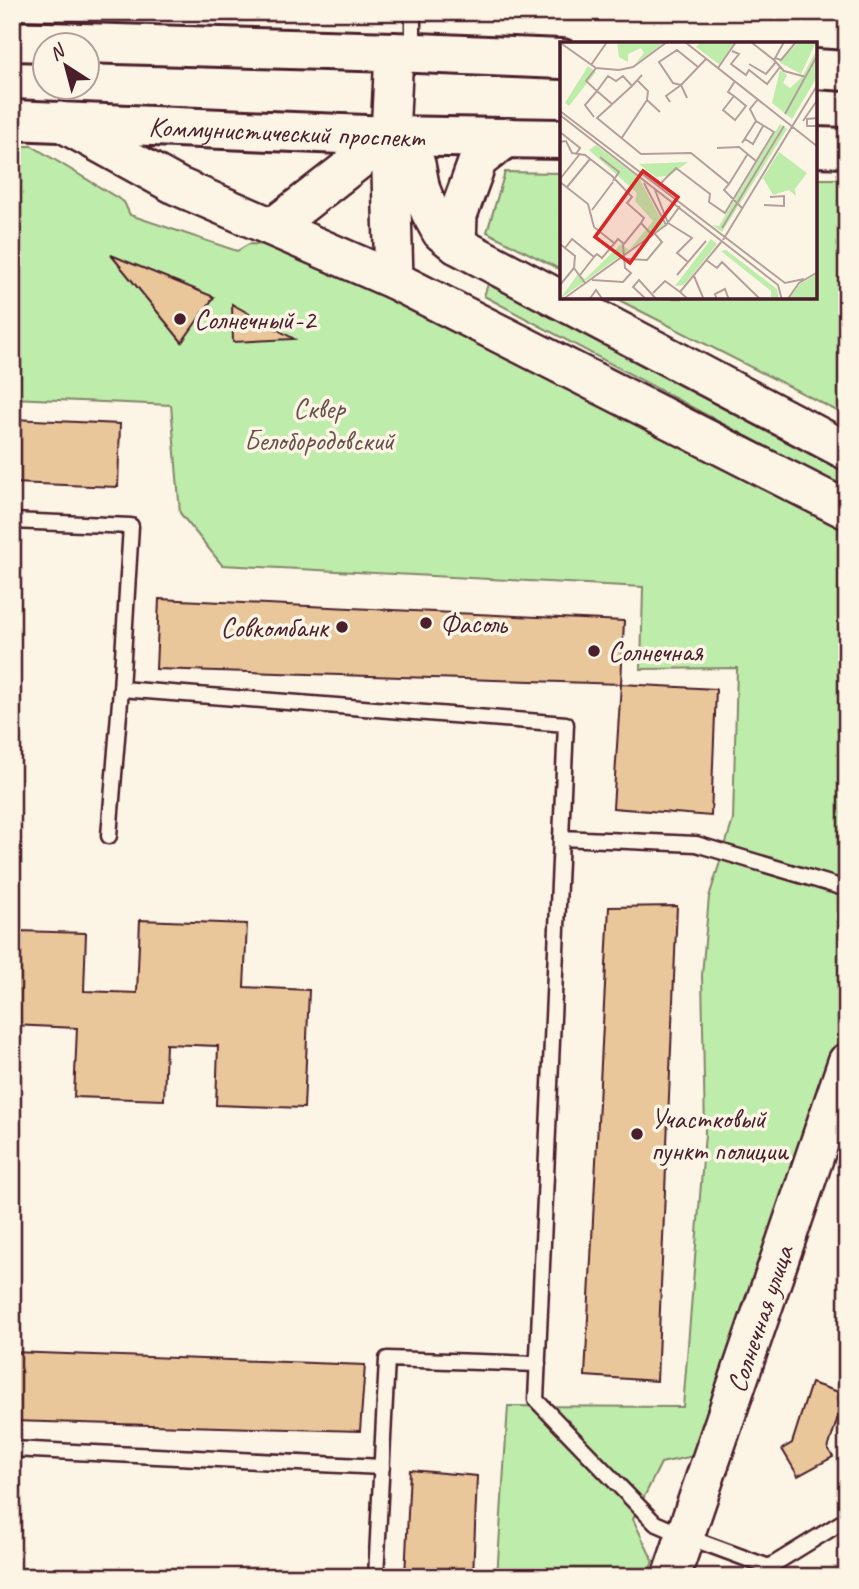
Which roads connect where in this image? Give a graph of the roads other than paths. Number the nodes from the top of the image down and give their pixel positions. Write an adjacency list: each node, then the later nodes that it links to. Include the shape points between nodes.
1 (413, 12): 3 (lane)
2 (12, 41): 3 (main road)
3 (403, 53): 4 (main road); 9 (street)
4 (560, 59)
5 (817, 69): 6 (main road)
6 (847, 71)
7 (12, 120): 8 (main road, Коммунистический проспект)
8 (59, 121): 9 (main road, Коммунистический проспект); 14 (street, via 177,186)
9 (390, 136): 10 (main road, Коммунистический проспект); 14 (street); 15 (street, via 416,164 430,212 441,232); 16 (street)
10 (508, 137): 11 (main road, Коммунистический проспект); 15 (street, via 478,160 458,215)
11 (560, 139)
12 (817, 147): 13 (main road)
13 (847, 148)
14 (273, 227): 16 (street)
15 (457, 245): 17 (street)
16 (394, 280): 18 (street)
17 (847, 451)
18 (847, 510)
19 (12, 521): 20 (lane, via 131,526)
20 (121, 689): 21 (lane); 22 (lane, via 566,724)
21 (109, 836)
22 (561, 838): 23 (lane, via 696,844); 25 (lane)
23 (847, 888)
24 (847, 1062): 29 (street, Солнечная улица)
25 (538, 1364): 27 (lane, via 387,1359); 29 (lane, via 536,1399 655,1523)
26 (12, 1449): 27 (lane)
27 (382, 1467): 31 (lane)
28 (847, 1519): 30 (lane)
29 (685, 1536): 30 (lane); 32 (street, Солнечная улица)
30 (771, 1572)
31 (376, 1577)
32 (671, 1577)

